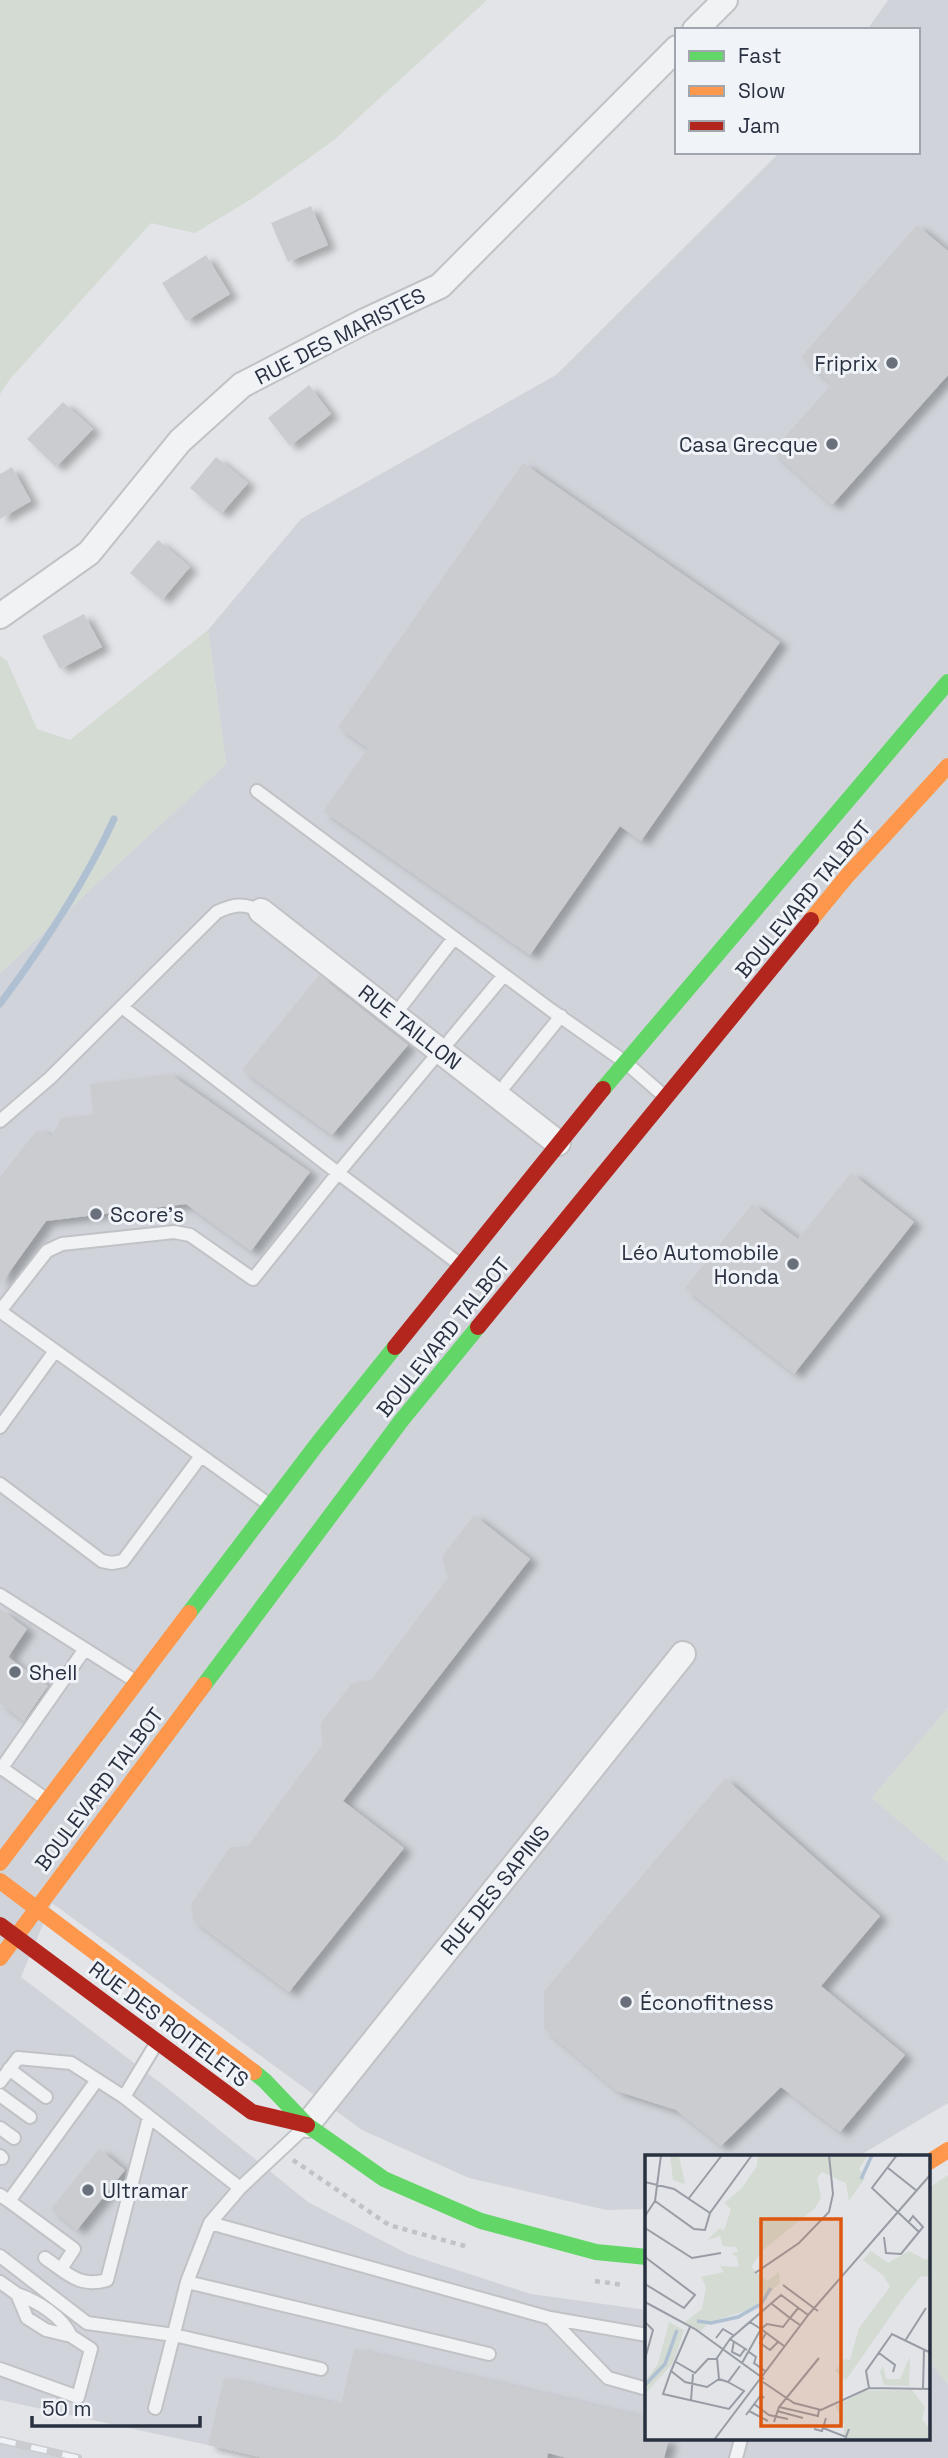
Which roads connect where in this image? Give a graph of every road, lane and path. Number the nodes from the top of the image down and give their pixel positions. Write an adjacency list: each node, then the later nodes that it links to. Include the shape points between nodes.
1 (725, 0): 2 (street)
2 (697, 28)
3 (675, 50): 4 (street, RUE DES MARISTES, via 440,286 242,385 180,441 89,554)
4 (0, 616)
5 (948, 682): 15 (main road, BOULEVARD TALBOT)
6 (948, 766): 17 (main road, BOULEVARD TALBOT, via 847,876)
7 (257, 791): 9 (lane)
8 (261, 911): 12 (lane, via 233,905 217,912); 14 (street, RUE TAILLON)
9 (454, 938): 10 (lane); 11 (lane)
10 (504, 975): 13 (lane); 14 (lane)
11 (403, 1004)
12 (122, 1007): 18 (lane); 20 (lane)
13 (561, 1016): 15 (lane); 16 (lane)
14 (445, 1045): 19 (street, RUE TAILLON); 20 (lane)
15 (625, 1062): 17 (lane); 19 (main road, BOULEVARD TALBOT)
16 (506, 1084)
17 (666, 1097): 35 (main road, BOULEVARD TALBOT, via 401,1421)
18 (0, 1121)
19 (558, 1143): 21 (main road, BOULEVARD TALBOT)
20 (338, 1173): 21 (lane); 22 (lane, via 253,1279 190,1236 174,1233 62,1244 47,1251 0,1311)
21 (460, 1264): 26 (main road, BOULEVARD TALBOT)
22 (55, 1351): 23 (lane); 24 (lane)
23 (0, 1427)
24 (201, 1456): 25 (lane, via 123,1561 112,1563 102,1561); 26 (lane)
25 (0, 1484)
26 (270, 1506): 30 (main road, BOULEVARD TALBOT)
27 (0, 1595): 28 (lane)
28 (85, 1649): 30 (lane); 31 (lane)
29 (683, 1654): 48 (street, RUE DES SAPINS)
30 (137, 1682): 32 (main road, BOULEVARD TALBOT)
31 (1, 1768): 32 (lane)
32 (47, 1800): 33 (main road, BOULEVARD TALBOT)
33 (0, 1863)
34 (0, 1881): 35 (main road, RUE DES ROITELETS)
35 (37, 1907): 37 (main road, BOULEVARD TALBOT); 39 (main road, RUE DES ROITELETS)
36 (0, 1925): 37 (main road, RUE DES ROITELETS)
37 (16, 1937): 38 (main road, BOULEVARD TALBOT); 39 (main road, RUE DES ROITELETS)
38 (0, 1958)
39 (167, 2028): 44 (lane); 48 (main road, RUE DES ROITELETS, via 265,2081); 48 (main road, RUE DES ROITELETS, via 252,2112)
40 (9, 2069): 41 (lane, via 18,2058 71,2063); 42 (lane); 45 (lane)
41 (97, 2080): 44 (lane); 54 (lane, via 66,2113)
42 (0, 2082)
43 (0, 2095): 46 (lane)
44 (124, 2097): 47 (lane)
45 (46, 2098)
46 (30, 2117)
47 (149, 2117): 53 (lane); 59 (lane, via 107,2280 79,2282)
48 (307, 2125): 53 (lane); 57 (main road, RUE DES ROITELETS, via 384,2179 481,2221 596,2252)
49 (0, 2128): 50 (lane)
50 (14, 2138)
51 (948, 2150): 52 (main road)
52 (930, 2161)
53 (240, 2188): 55 (lane)
54 (5, 2198): 59 (lane, via 74,2249)
55 (210, 2223): 61 (lane); 62 (lane)
56 (0, 2256): 64 (lane, via 88,2323)
57 (645, 2257)
58 (45, 2258): 59 (lane)
59 (61, 2269)
60 (0, 2281): 66 (lane, via 17,2294 27,2318 91,2349 78,2397)
61 (187, 2282): 64 (lane); 65 (lane)
62 (550, 2318): 63 (lane); 68 (lane, via 608,2378)
63 (645, 2334)
64 (174, 2335): 67 (lane); 69 (lane)
65 (489, 2354)
66 (0, 2369)
67 (320, 2369)
68 (645, 2388)
69 (155, 2408)
70 (741, 2440): 71 (lane)
71 (736, 2458)

